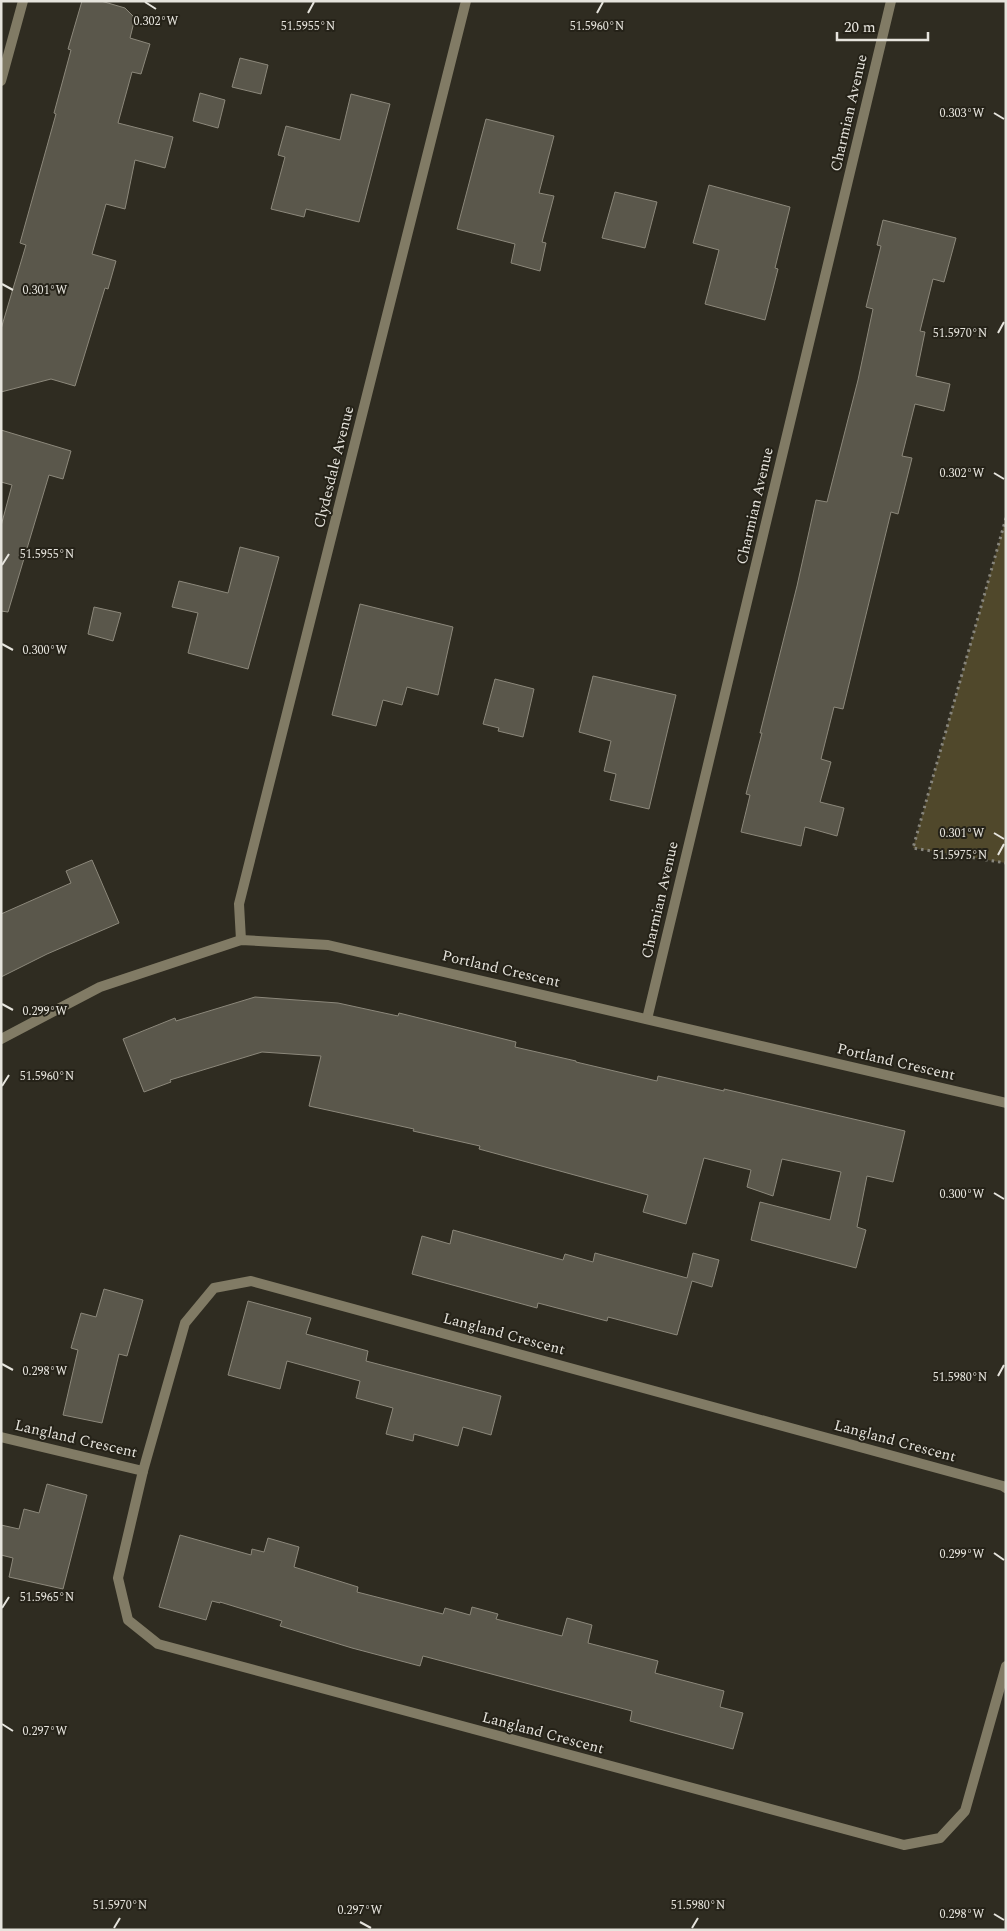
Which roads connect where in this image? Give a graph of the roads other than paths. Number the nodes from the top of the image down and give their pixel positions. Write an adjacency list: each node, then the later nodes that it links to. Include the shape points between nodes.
1 (23, 1): 4 (street)
2 (466, 1): 5 (street, Clydesdale Avenue, via 239,904)
3 (891, 1): 6 (street, Charmian Avenue)
4 (1, 81)
5 (241, 940): 6 (street, Portland Crescent, via 328,945); 7 (street, Portland Crescent, via 100,987)
6 (647, 1019): 8 (street, Portland Crescent)
7 (1, 1039)
8 (1006, 1103)
9 (1, 1437): 10 (street, Langland Crescent)
10 (144, 1470): 11 (street, Langland Crescent, via 186,1323 214,1288 251,1281); 13 (street, Langland Crescent, via 118,1578 128,1620 158,1644 904,1845 940,1838 965,1811)
11 (1006, 1488)
12 (1006, 1666): 13 (street, Langland Crescent)
13 (1004, 1680)

